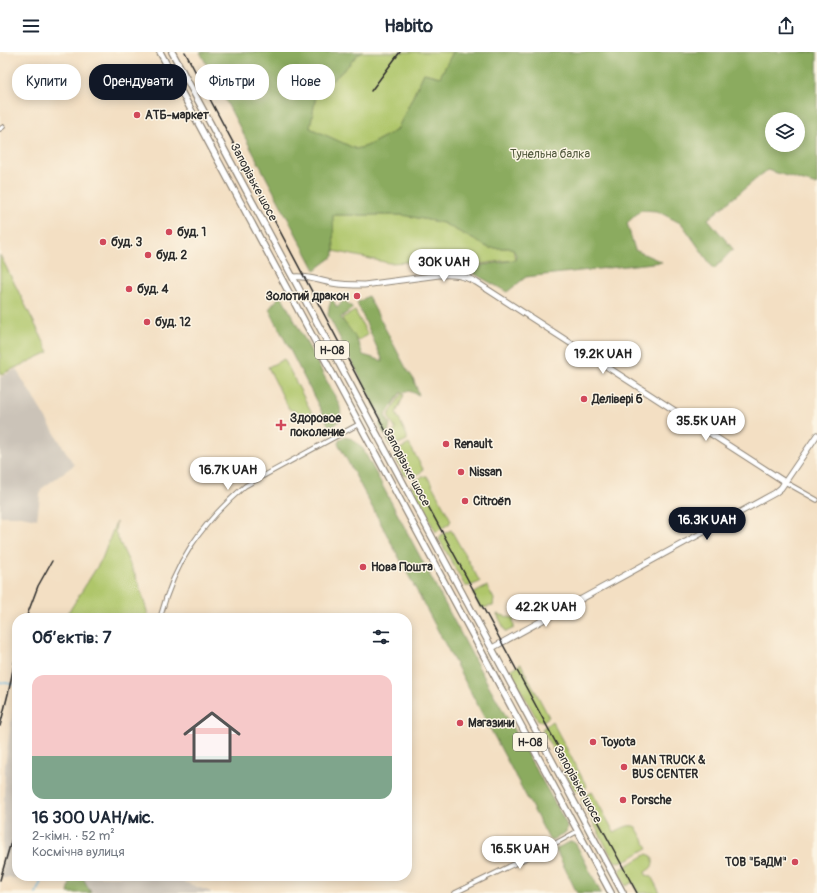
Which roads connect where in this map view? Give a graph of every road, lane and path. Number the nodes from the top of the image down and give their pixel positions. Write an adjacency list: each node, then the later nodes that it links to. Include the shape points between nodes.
1 (160, 52): 4 (main road, Запорізьке шосе / Н-08)
2 (172, 52): 3 (main road, Запорізьке шосе / Н-08)
3 (293, 277): 4 (main road); 5 (main road, Запорізьке шосе / Н-08); 8 (street, via 304,276 334,284 354,285 451,274 466,277)
4 (283, 282): 6 (main road, Запорізьке шосе / Н-08)
5 (369, 419): 6 (main road); 11 (main road, Запорізьке шосе / Н-08)
6 (360, 424): 10 (street, via 245,486 230,499 202,529 184,556); 12 (main road, Запорізьке шосе / Н-08)
7 (817, 435): 8 (street)
8 (785, 482): 9 (street); 11 (street, via 770,496)
9 (817, 500)
10 (161, 613)
11 (492, 648): 12 (main road); 16 (main road, Запорізьке шосе / Н-08)
12 (483, 654): 13 (main road, Запорізьке шосе / Н-08)
13 (578, 831): 14 (street); 15 (main road, Запорізьке шосе / Н-08)
14 (455, 893)
15 (611, 893)
16 (623, 893)

